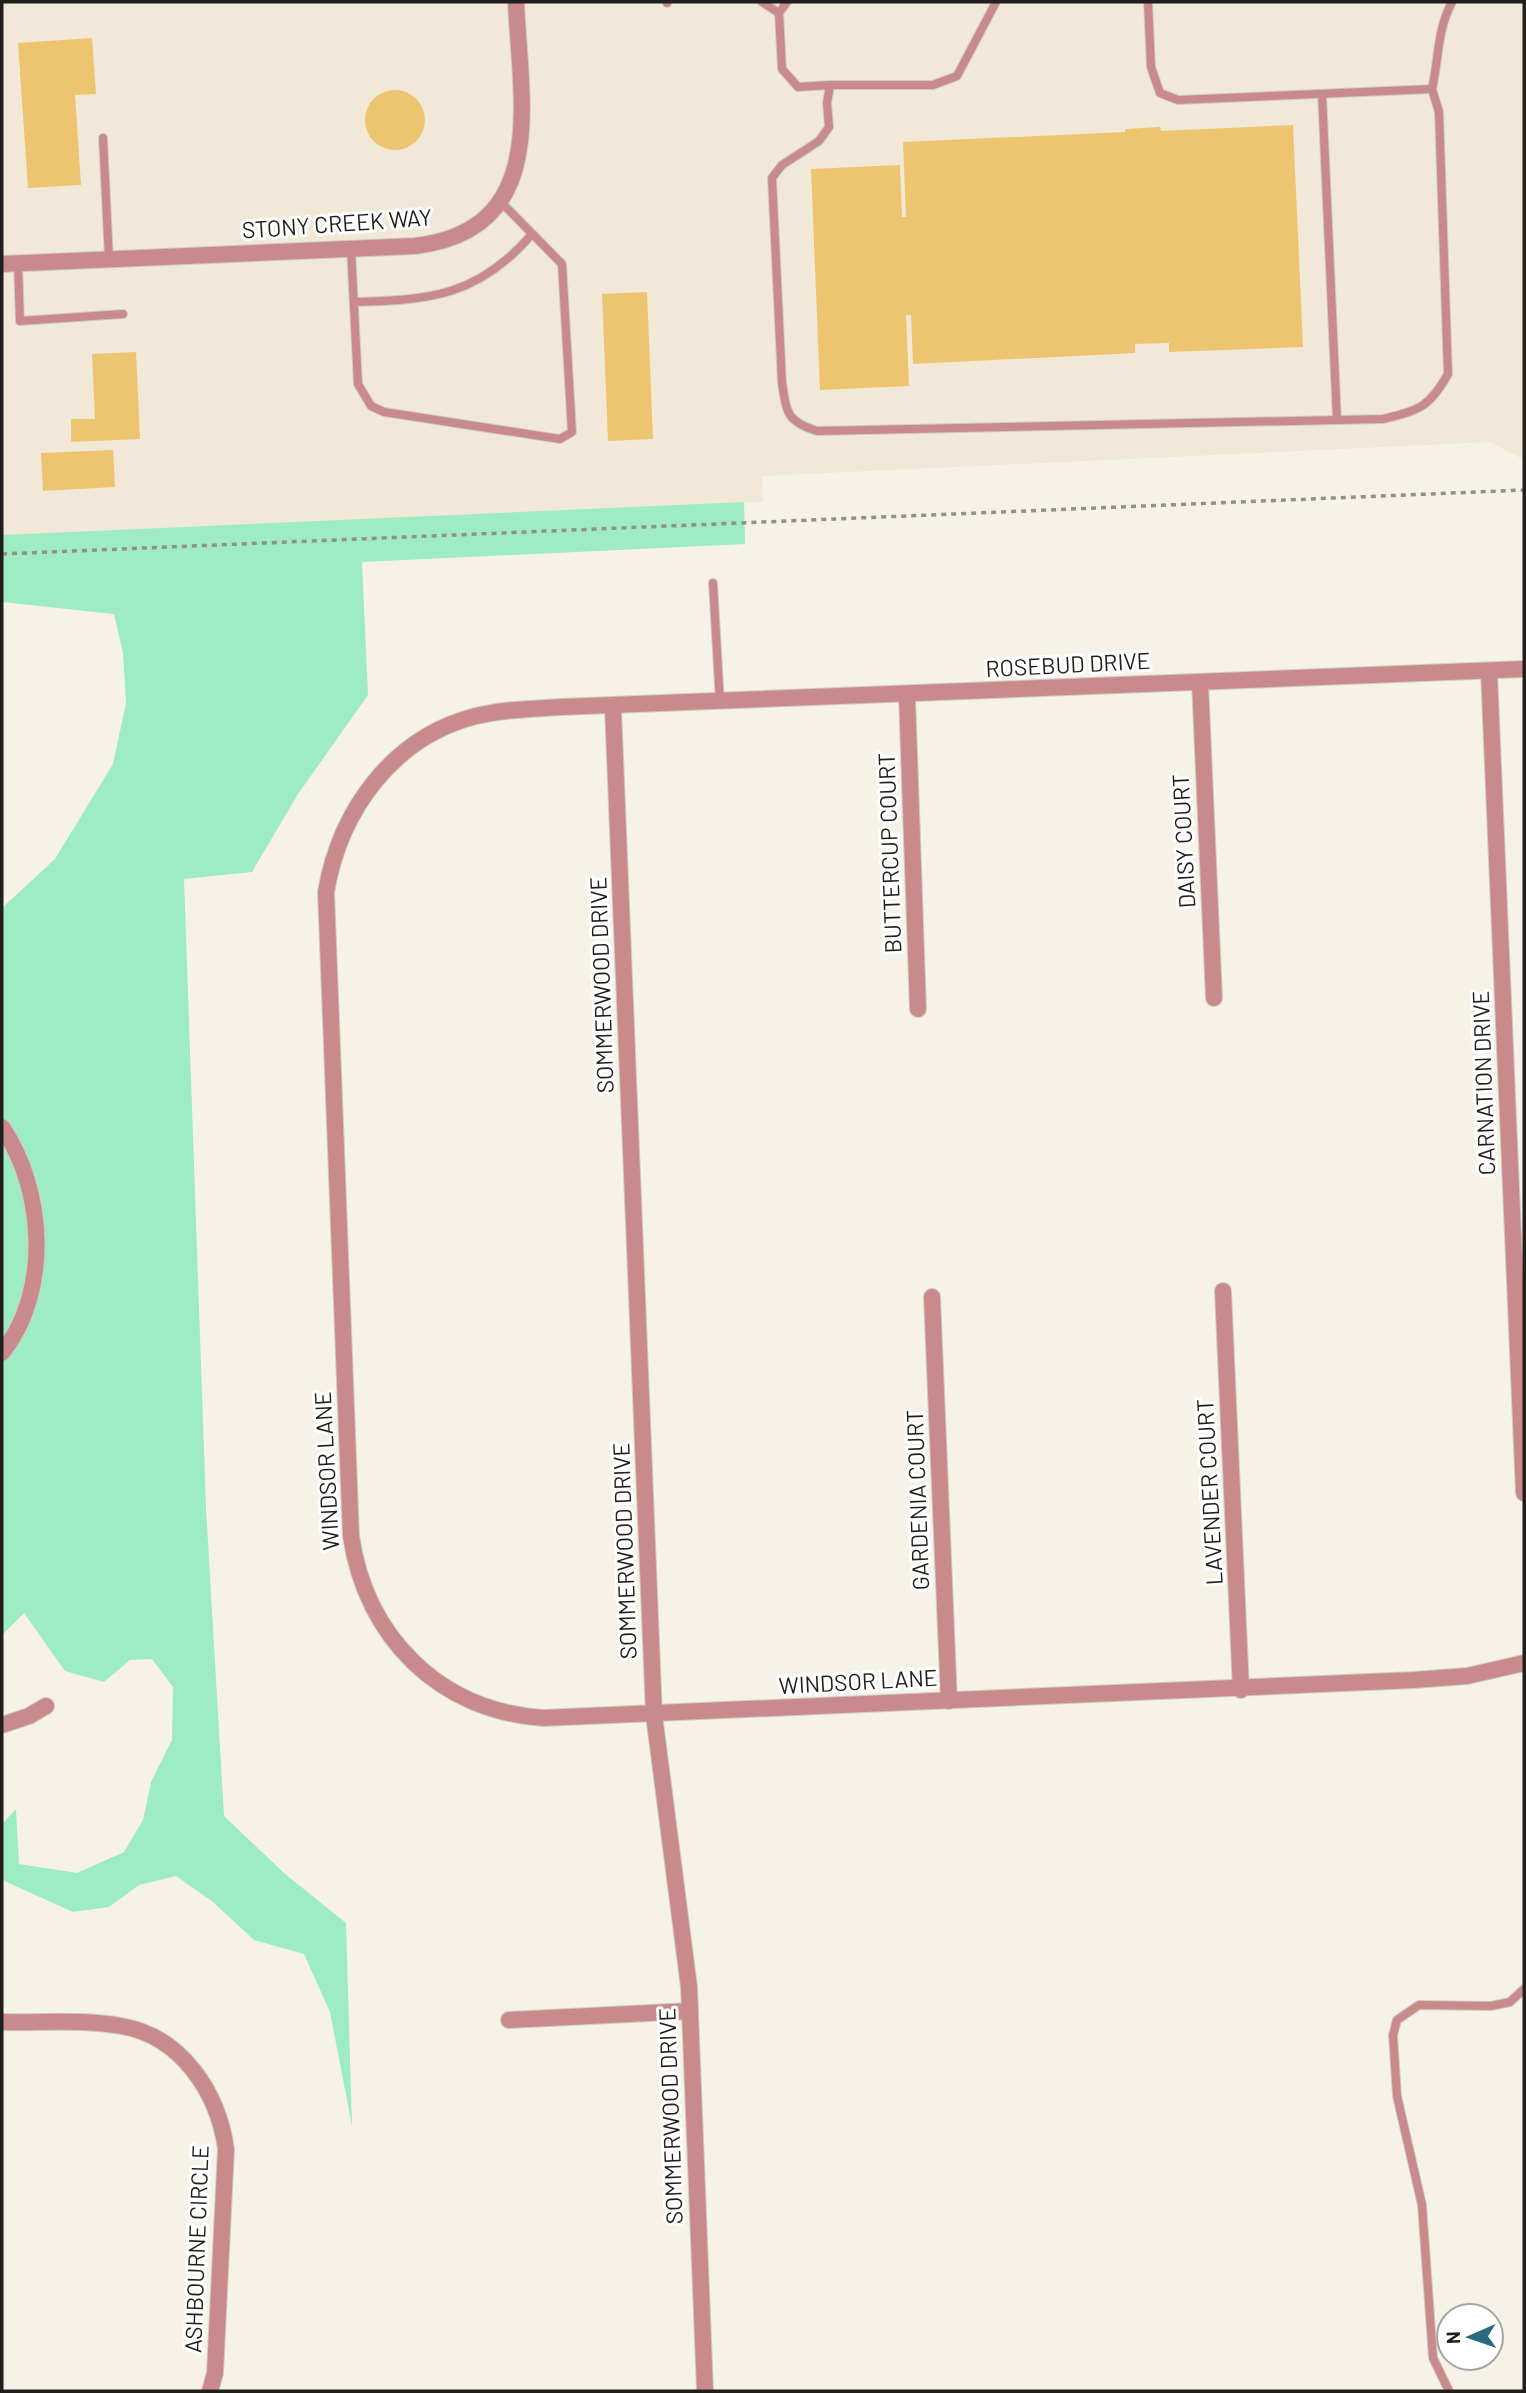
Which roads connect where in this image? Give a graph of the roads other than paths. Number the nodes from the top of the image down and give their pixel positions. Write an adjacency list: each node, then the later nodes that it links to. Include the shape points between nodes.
1 (516, 2): 12 (street, STONY CREEK WAY, via 520,156 513,181)
2 (762, 2): 7 (lane)
3 (786, 2): 7 (lane)
4 (996, 2): 8 (lane, via 957,76 933,85)
5 (1148, 2): 10 (lane, via 1151,68 1160,93 1178,100)
6 (1452, 2): 9 (lane, via 1441,23)
7 (779, 13): 8 (lane, via 782,69 798,86)
8 (830, 85): 19 (lane, via 829,127 818,141 782,164 772,178 782,383 787,413 796,424 817,431)
9 (1432, 89): 10 (lane); 19 (lane, via 1439,112 1448,374 1435,397 1418,411 1383,419)
10 (1322, 94): 19 (lane)
11 (103, 138): 15 (lane)
12 (500, 201): 13 (lane); 14 (street, STONY CREEK WAY, via 483,220 435,244)
13 (532, 234): 17 (lane, via 511,259 449,293 405,301); 17 (lane, via 562,264 572,432 567,437 384,412 371,406 358,384)
14 (351, 249): 15 (street, STONY CREEK WAY); 17 (lane)
15 (109, 259): 16 (street, STONY CREEK WAY)
16 (10, 263): 18 (lane, via 20,321)
17 (354, 302)
18 (122, 314)
19 (1337, 420)
20 (713, 583): 25 (lane)
21 (1524, 669): 22 (street, ROSEBUD DRIVE)
22 (1489, 672): 23 (street, ROSEBUD DRIVE); 33 (street, CARNATION DRIVE)
23 (1200, 682): 24 (street, ROSEBUD DRIVE); 27 (street, DAISY COURT)
24 (907, 696): 25 (street, ROSEBUD DRIVE); 28 (street, BUTTERCUP COURT)
25 (720, 703): 26 (street, ROSEBUD DRIVE)
26 (613, 708): 38 (street, SOMMERWOOD DRIVE); 38 (street, WINDSOR LANE, via 500,712 448,725 422,738 377,777 352,813 337,846 326,892 351,1536 365,1595 389,1638 406,1658 447,1689 492,1710 519,1716)
27 (1214, 998)
28 (918, 1009)
29 (2, 1127): 32 (street, via 31,1194 36,1246 29,1297)
30 (1223, 1291): 35 (street, LAVENDER COURT)
31 (932, 1297): 36 (street, GARDENIA COURT)
32 (2, 1353)
33 (1524, 1493)
34 (1524, 1663): 35 (street, WINDSOR LANE, via 1467,1676)
35 (1241, 1690): 36 (street, WINDSOR LANE)
36 (949, 1701): 38 (street, WINDSOR LANE)
37 (46, 1706): 39 (street)
38 (654, 1716): 41 (street, SOMMERWOOD DRIVE)
39 (2, 1725)
40 (1524, 1989): 46 (lane, via 1510,2001 1491,2006 1419,2005 1397,2020 1393,2035 1397,2095 1422,2205 1433,2358)
41 (690, 2011): 42 (street); 45 (street, SOMMERWOOD DRIVE)
42 (509, 2020)
43 (2, 2022): 44 (street, ASHBOURNE CIRCLE, via 123,2026 167,2046 202,2080 218,2114 226,2149 215,2373)
44 (210, 2391)
45 (705, 2391)
46 (1449, 2391)

